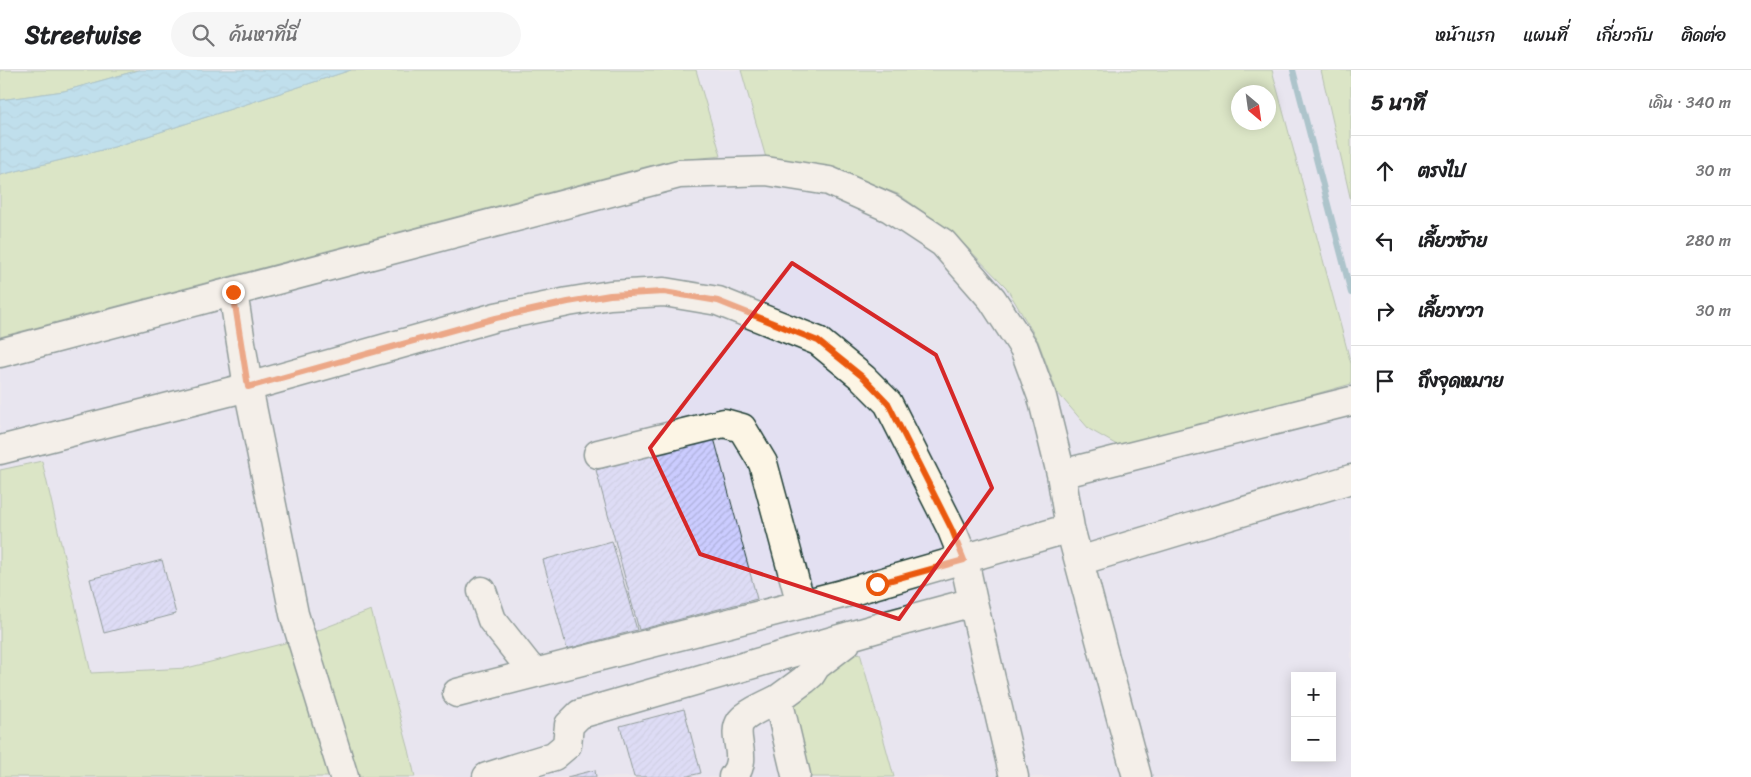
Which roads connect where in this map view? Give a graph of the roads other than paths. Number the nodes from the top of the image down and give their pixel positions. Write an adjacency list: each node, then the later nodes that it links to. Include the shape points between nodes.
1 (233, 292): 2 (lane); 3 (lane); 7 (lane, via 679,174 766,171 829,181 890,208 943,243 992,299 1024,348 1042,397)
2 (0, 353)
3 (248, 387): 5 (lane); 10 (lane, via 496,318 568,302 610,295 664,292 718,301 818,341 864,378 888,403); 21 (lane, via 294,614)
4 (1347, 402): 7 (lane)
5 (0, 450)
6 (598, 454): 14 (lane, via 724,423 742,428 763,463)
7 (1061, 474): 9 (lane)
8 (1351, 478): 11 (lane)
9 (1070, 528): 10 (lane); 11 (lane)
10 (964, 560): 13 (lane); 14 (lane)
11 (1079, 561): 25 (lane)
12 (482, 591): 16 (lane, via 492,620)
13 (972, 602): 15 (lane); 24 (lane)
14 (801, 604): 16 (lane)
15 (857, 634): 18 (lane); 19 (lane, via 580,714 569,725 567,745 554,756)
16 (533, 672): 17 (lane)
17 (457, 693)
18 (778, 699): 20 (lane); 23 (lane, via 743,719 739,726 742,759)
19 (516, 773): 22 (lane)
20 (796, 775)
21 (344, 777)
22 (487, 777)
23 (733, 777)
24 (1014, 777)
25 (1136, 777)

